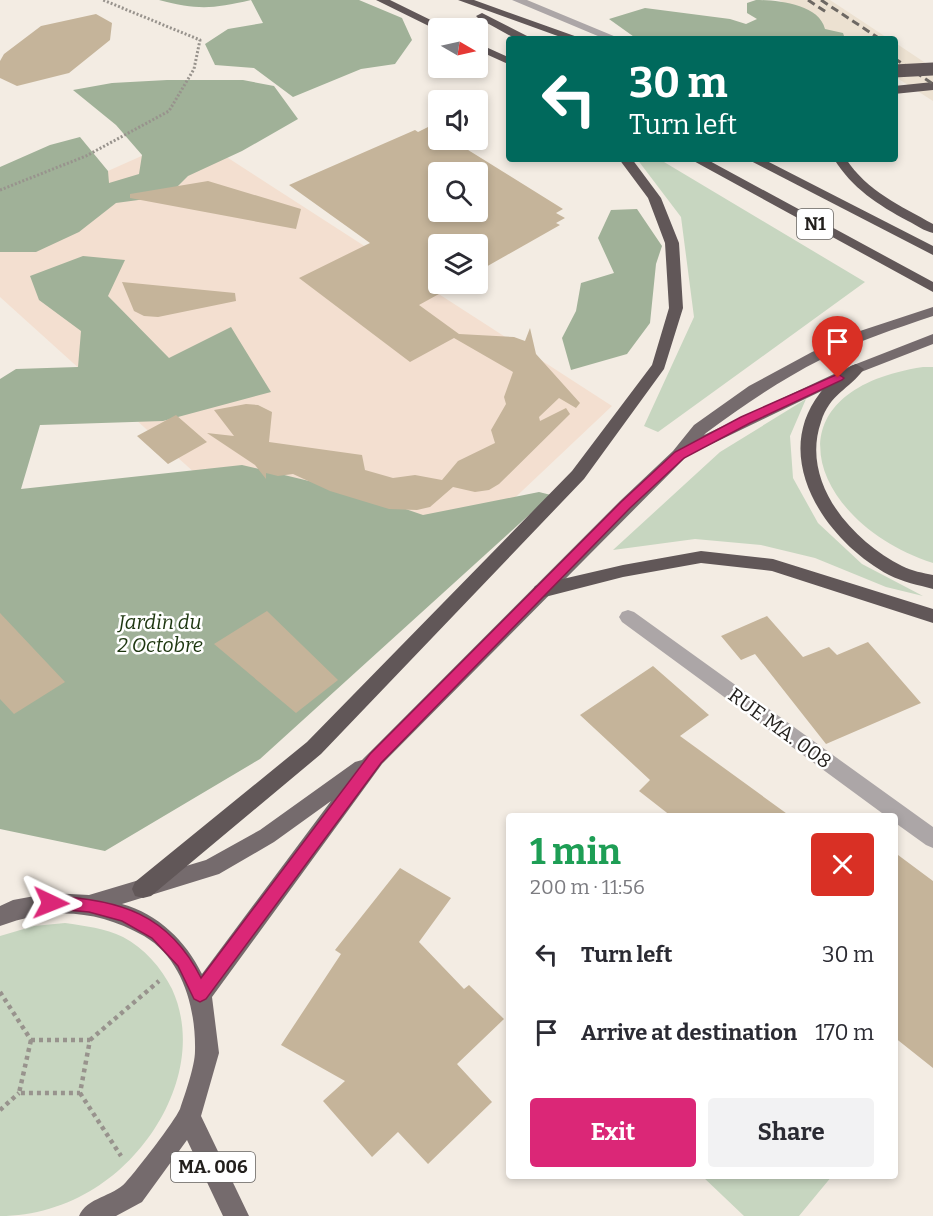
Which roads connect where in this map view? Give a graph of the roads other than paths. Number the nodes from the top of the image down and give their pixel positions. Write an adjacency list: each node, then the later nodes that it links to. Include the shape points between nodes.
1 (381, 0): 5 (highway)
2 (451, 0): 6 (highway)
3 (463, 0): 7 (highway)
4 (517, 0): 8 (street)
5 (428, 22)
6 (519, 36)
7 (568, 36)
8 (607, 36)
9 (488, 51): 10 (highway)
10 (506, 59)
11 (933, 69): 12 (highway, bridge)
12 (898, 71)
13 (933, 86): 14 (highway)
14 (898, 89)
15 (626, 162): 34 (highway, via 654,198 672,243 676,308 659,366 578,475 314,748)
16 (702, 162): 21 (highway, N1)
17 (759, 162): 20 (highway, N1)
18 (841, 162): 19 (highway, via 868,192)
19 (933, 229)
20 (933, 251)
21 (933, 288)
22 (933, 311): 25 (main road, via 817,355 754,390 699,429)
23 (933, 339): 24 (main road)
24 (856, 369): 25 (main road); 26 (highway, via 826,397 809,432 808,468 820,497 847,536 891,568)
25 (679, 455): 27 (main road)
26 (933, 582)
27 (541, 591): 28 (highway, via 701,557 773,565); 30 (main road)
28 (933, 616)
29 (628, 617): 31 (street, RUE MA. 008)
30 (375, 758): 34 (main road, via 239,852 212,867); 37 (main road)
31 (897, 813)
32 (898, 814): 33 (street, RUE MA. 008)
33 (933, 839)
34 (143, 889): 35 (main road)
35 (89, 905): 36 (main road, via 51,903); 37 (main road, via 126,915 158,933 184,960)
36 (4, 909)
37 (200, 994): 38 (main road, via 207,1053)
38 (189, 1117): 39 (main road, via 133,1192); 40 (main road, MA. 006)
39 (92, 1216)
40 (236, 1216)

